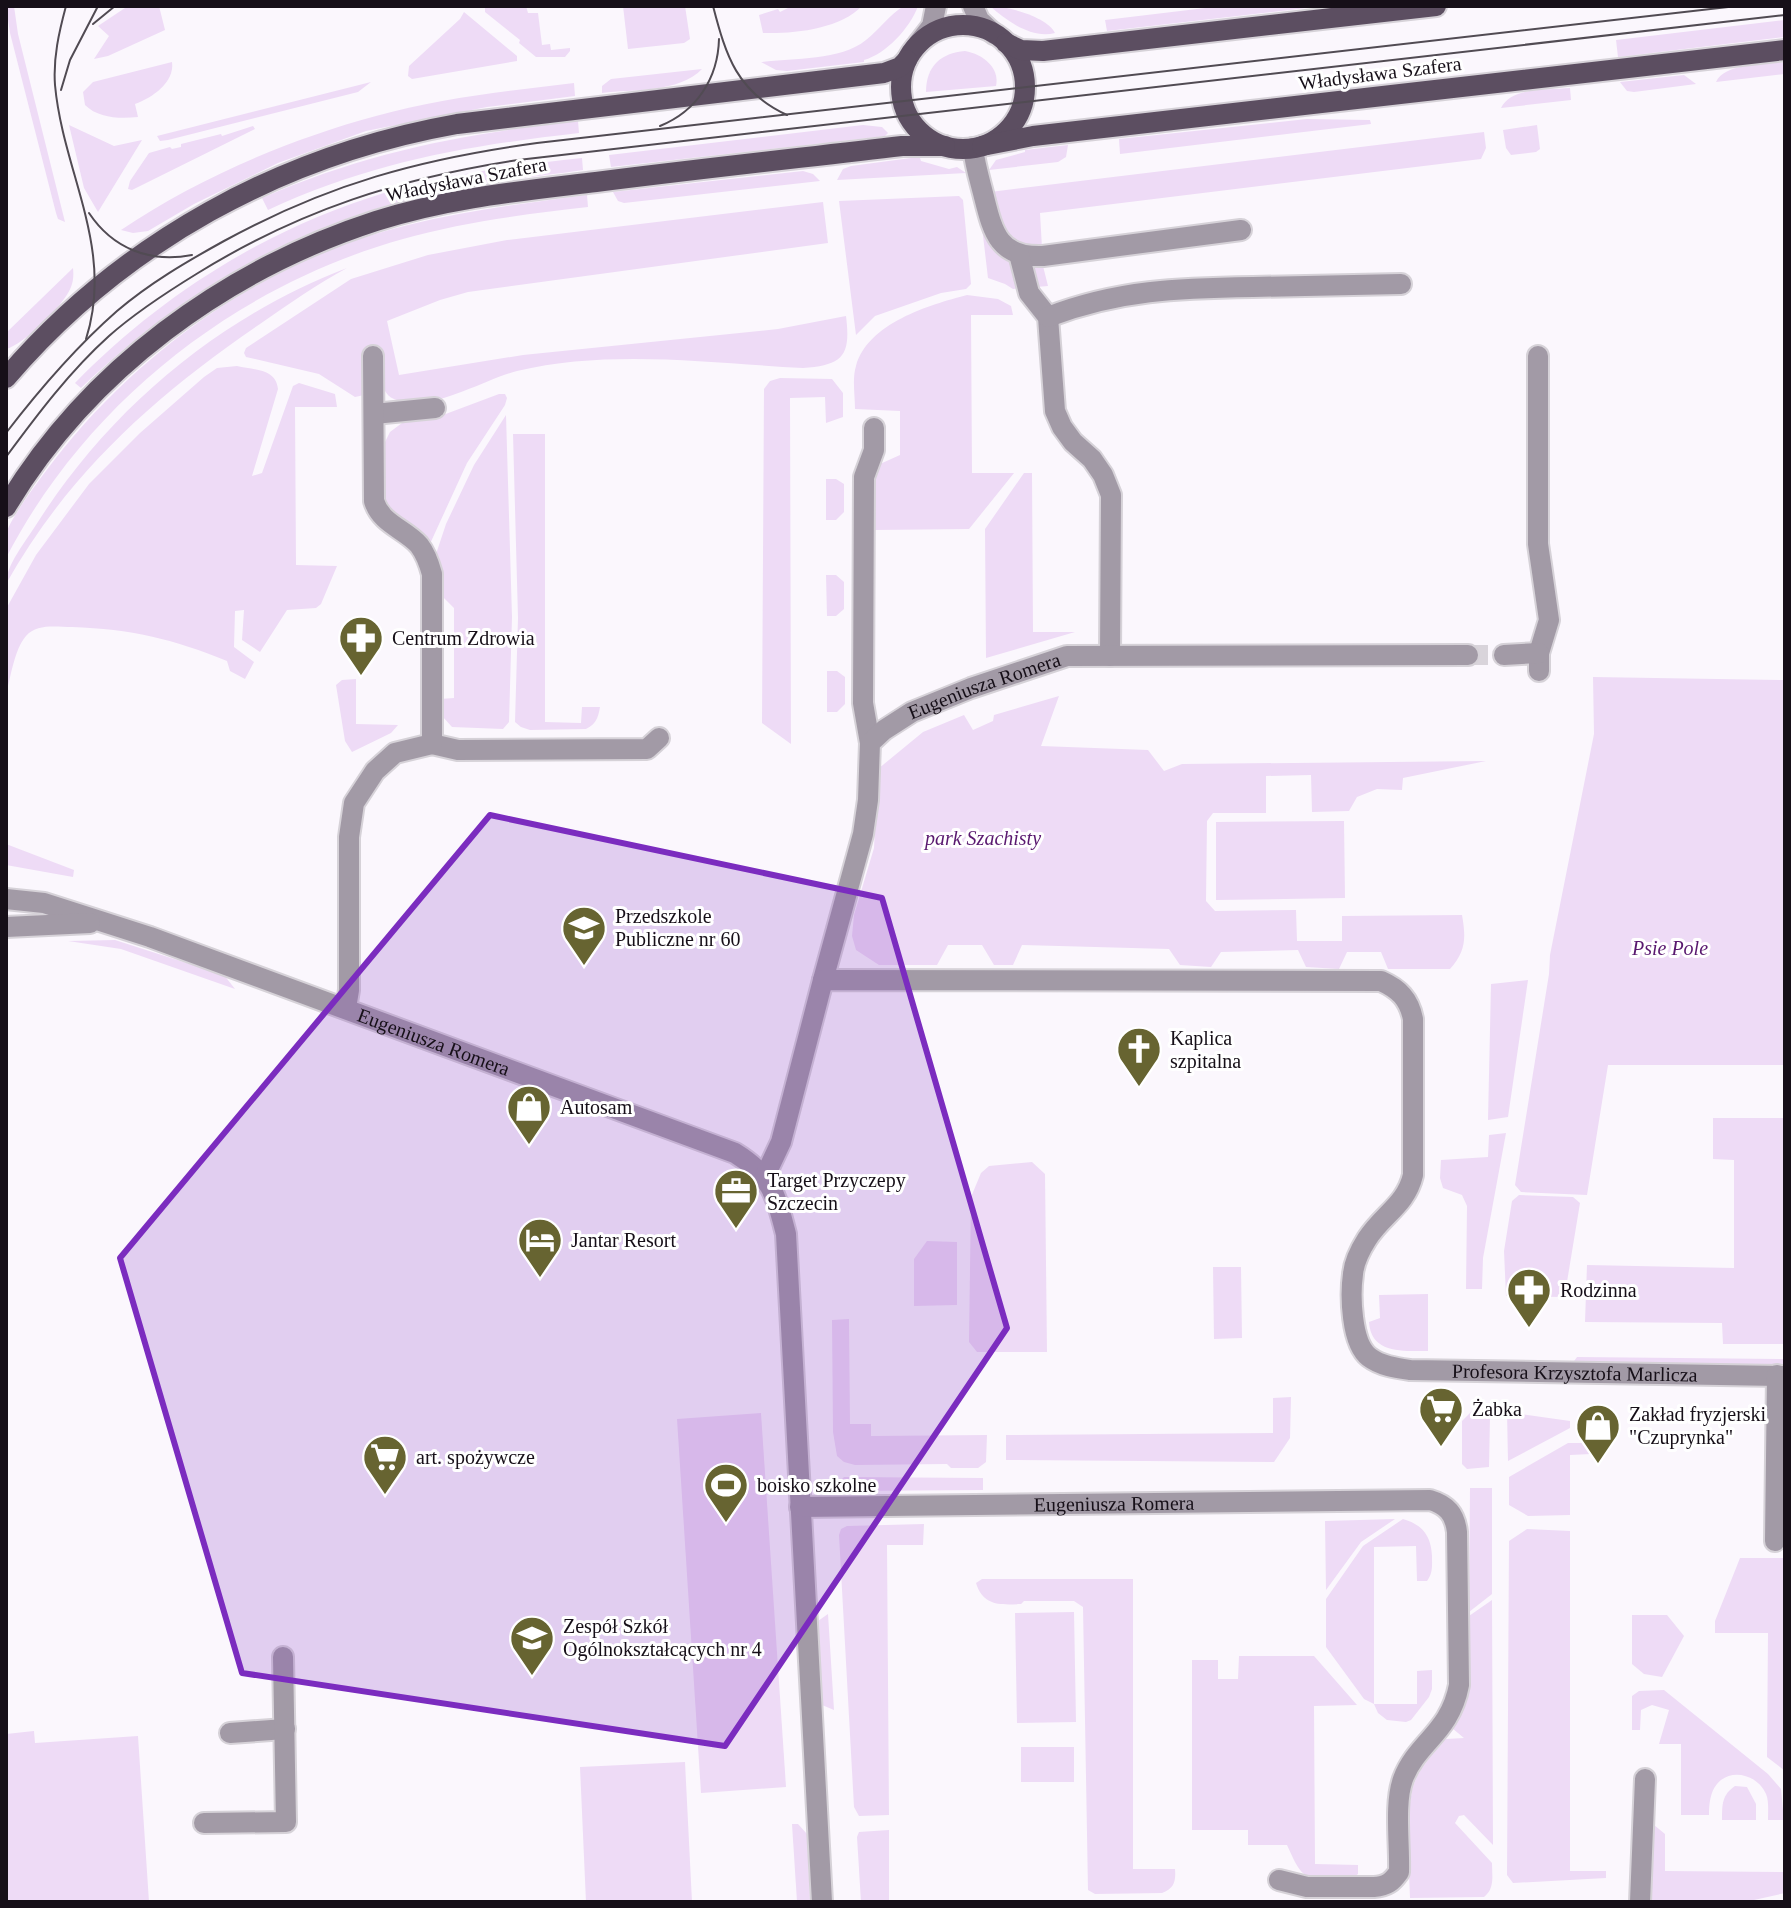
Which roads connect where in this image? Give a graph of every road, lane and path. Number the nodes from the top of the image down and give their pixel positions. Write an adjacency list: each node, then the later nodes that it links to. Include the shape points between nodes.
1 (936, 6): 6 (street, via 932,26)
2 (973, 6): 4 (street, via 979,20)
3 (1436, 6): 4 (main road, via 1043,51 1021,50)
4 (1000, 38): 6 (main road, via 973,26 950,26); 8 (main road, via 1021,68 1023,102 1007,130)
5 (1785, 50): 8 (main road, Władysława Szafera)
6 (912, 52): 7 (main road, via 901,84 902,102 925,136); 15 (main road, via 900,67 884,73 457,124 319,160 228,201 150,247 76,306)
7 (945, 146): 8 (main road); 19 (main road, Władysława Szafera, via 902,146 522,190 432,206 339,234 222,292 143,349 65,426)
8 (977, 147): 10 (street, via 992,230)
9 (1241, 230): 10 (street, via 1043,256)
10 (1019, 254): 12 (street, via 1029,293)
11 (1401, 284): 12 (street, via 1170,288 1117,295)
12 (1048, 317): 22 (street, via 1055,411 1073,442 1103,475 1111,495)
13 (373, 356): 17 (street)
14 (1538, 356): 21 (street, via 1538,544 1549,620 1539,662)
15 (6, 378)
16 (435, 408): 17 (street)
17 (374, 414): 25 (street, via 377,510 417,542 432,574)
18 (874, 428): 24 (street, via 874,450 864,477 863,703)
19 (6, 507)
20 (1468, 655): 22 (street, Eugeniusza Romera)
21 (1504, 655)
22 (1110, 656): 24 (street, Eugeniusza Romera, via 1067,656 971,688 898,720)
23 (659, 738): 25 (street, via 647,749 458,750)
24 (870, 743): 29 (street, via 865,826)
25 (432, 744): 30 (street, via 395,753 375,771 354,803)
26 (6, 899): 27 (street, Eugeniusza Romera, via 44,903)
27 (97, 922): 28 (street, Eugeniusza Romera); 30 (street, Eugeniusza Romera)
28 (6, 927)
29 (823, 980): 31 (street, via 781,1142); 32 (street, Profesora Krzysztofa Marlicza, via 1381,981 1406,999 1413,1019 1413,1175 1409,1192 1368,1238 1353,1274 1355,1333 1369,1357 1410,1370)
30 (346, 1008): 31 (street, Eugeniusza Romera, via 735,1153)
31 (765, 1176): 33 (street, via 786,1234)
32 (1781, 1376): 34 (street)
33 (800, 1507): 40 (street, Eugeniusza Romera, via 1441,1503 1455,1519 1459,1685 1445,1723 1403,1779 1399,1872 1393,1881 1374,1887 1307,1887); 41 (street)
34 (1775, 1541)
35 (283, 1657): 36 (street)
36 (285, 1729): 37 (street); 39 (street, via 286,1822)
37 (230, 1733)
38 (1645, 1779): 42 (street)
39 (204, 1823)
40 (1279, 1880)
41 (822, 1902)
42 (1640, 1902)

